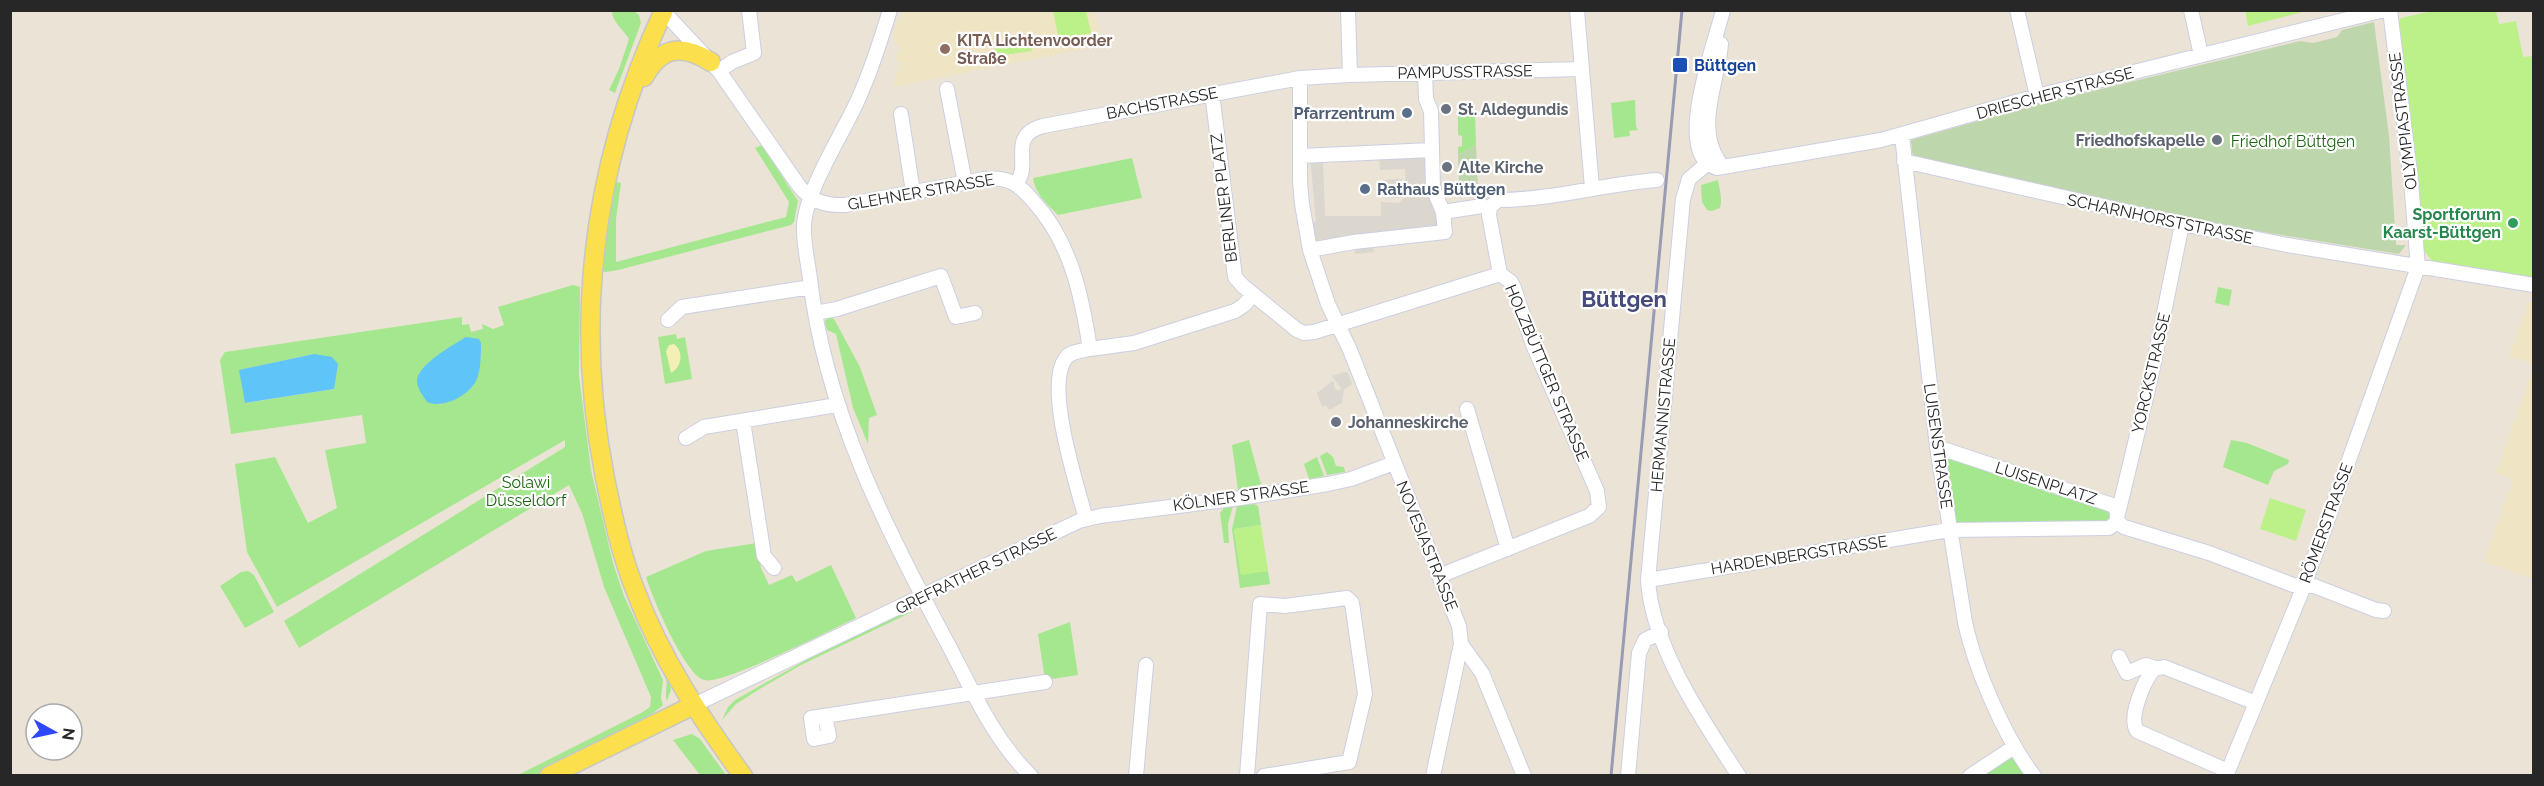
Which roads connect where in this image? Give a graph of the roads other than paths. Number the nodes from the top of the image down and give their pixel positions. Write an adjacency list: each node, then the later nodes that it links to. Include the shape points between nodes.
1 (749, 10): 12 (street, via 754,53)
2 (890, 10): 32 (street, via 867,78)
3 (1348, 10): 15 (street)
4 (1577, 10): 13 (street)
5 (2017, 10): 19 (street)
6 (2191, 10): 11 (street)
7 (2384, 10): 11 (street, DRIESCHER STRASSE)
8 (2390, 10): 37 (street, OLYMPIASTRASSE)
9 (663, 11): 12 (street); 20 (main road)
10 (1723, 12): 25 (street, via 1697,117 1696,143 1700,154)
11 (2201, 55): 19 (street, DRIESCHER STRASSE)
12 (715, 66): 20 (main road, via 695,53 665,53 653,62); 32 (street)
13 (1581, 69): 14 (street, PAMPUSSTRASSE); 30 (street)
14 (1425, 73): 15 (street, PAMPUSSTRASSE); 23 (street)
15 (1350, 75): 16 (street, BACHSTRASSE)
16 (1300, 78): 18 (street, BACHSTRASSE); 24 (street, NOVESIASTRASSE)
17 (947, 89): 28 (street)
18 (1212, 93): 29 (street, BACHSTRASSE, via 1034,129 1024,139 1021,178); 41 (street, BERLINER PLATZ, via 1233,272)
19 (2037, 96): 22 (street, DRIESCHER STRASSE)
20 (628, 97): 71 (main road, via 604,185 596,240 590,316 591,389 609,497 628,570 657,639)
21 (901, 114): 31 (street)
22 (1902, 135): 25 (street, DRIESCHER STRASSE, via 1725,168 1713,167); 26 (street, LUISENSTRASSE)
23 (1432, 150): 24 (street); 34 (street, via 1433,188)
24 (1300, 156): 36 (street, NOVESIASTRASSE, via 1302,204)
25 (1711, 160): 59 (street, HERMANNISTRASSE, via 1689,179 1683,198)
26 (1904, 161): 35 (street, SCHARNHORSTSTRASSE); 51 (street, LUISENSTRASSE)
27 (1657, 180): 30 (street)
28 (965, 183): 29 (street, GLEHNER STRASSE, via 997,178); 31 (street, GLEHNER STRASSE)
29 (1016, 183): 46 (street, GLEHNER STRASSE, via 1050,218 1064,244 1084,310)
30 (1592, 188): 33 (street, via 1519,201 1498,200)
31 (913, 192): 32 (street, GLEHNER STRASSE, via 840,205)
32 (811, 199): 40 (street, via 803,225)
33 (1486, 206): 34 (street); 38 (street, HOLZBÜTTGER STRASSE)
34 (1443, 212): 36 (street, via 1445,232)
35 (2182, 224): 37 (street, SCHARNHORSTSTRASSE); 54 (street, YORCKSTRASSE)
36 (1310, 250): 45 (street, NOVESIASTRASSE)
37 (2418, 267): 39 (street, SCHARNHORSTSTRASSE); 60 (street, RÖMERSTRASSE)
38 (1500, 274): 45 (street); 56 (street, HOLZBÜTTGER STRASSE, via 1514,288 1533,345 1598,491 1599,507 1589,516)
39 (2534, 285)
40 (811, 287): 42 (street); 44 (street, via 682,307)
41 (1253, 295): 45 (street, via 1300,332); 46 (street, via 1235,311 1134,344)
42 (815, 313): 43 (street, via 941,276 956,317); 47 (street)
43 (975, 313)
44 (668, 320)
45 (1338, 324): 52 (street, NOVESIASTRASSE)
46 (1090, 350): 53 (street, via 1065,358 1059,398)
47 (837, 405): 49 (street); 61 (street, via 865,476)
48 (1467, 409): 56 (street)
49 (743, 421): 50 (street, via 704,427); 57 (street, via 764,556)
50 (686, 438)
51 (1937, 447): 54 (street, LUISENPLATZ, via 2112,505 2117,510); 55 (street, LUISENSTRASSE)
52 (1394, 463): 53 (street, KÖLNER STRASSE, via 1345,480); 58 (street, NOVESIASTRASSE)
53 (1086, 519): 61 (street, GREFRATHER STRASSE)
54 (2117, 522): 55 (street, LUISENPLATZ, via 2109,528); 60 (street)
55 (1949, 530): 59 (street, HARDENBERGSTRASSE); 73 (street, LUISENSTRASSE, via 1968,635)
56 (1508, 549): 58 (street)
57 (774, 568)
58 (1439, 576): 64 (street, NOVESIASTRASSE, via 1459,626)
59 (1648, 580): 63 (street, HERMANNISTRASSE)
60 (2304, 586): 62 (street); 70 (street, RÖMERSTRASSE)
61 (923, 598): 69 (street); 71 (street, GREFRATHER STRASSE)
62 (2384, 611)
63 (1660, 632): 83 (street, via 1645,640 1639,653); 84 (street, HERMANNISTRASSE, via 1692,703)
64 (1461, 644): 81 (street, NOVESIASTRASSE); 82 (street, via 1482,673)
65 (2119, 657): 67 (street, via 2127,673 2146,665)
66 (1146, 665): 78 (street)
67 (2155, 668): 70 (street, via 2164,667); 74 (street, via 2133,715 2137,731)
68 (1045, 682): 69 (street)
69 (973, 692): 72 (street); 77 (street, via 1004,744)
70 (2256, 703): 74 (street, RÖMERSTRASSE)
71 (694, 705): 75 (main road); 76 (main road)
72 (825, 716)
73 (2014, 747): 85 (street); 86 (street, LUISENSTRASSE)
74 (2227, 773)
75 (549, 776)
76 (743, 776)
77 (1031, 776)
78 (1136, 776)
79 (1248, 776): 80 (street, via 1260,604 1285,606 1347,598 1352,603 1365,694 1349,762)
80 (1264, 776)
81 (1433, 776)
82 (1524, 776)
83 (1628, 776)
84 (1739, 776)
85 (1970, 776)
86 (2034, 776)

